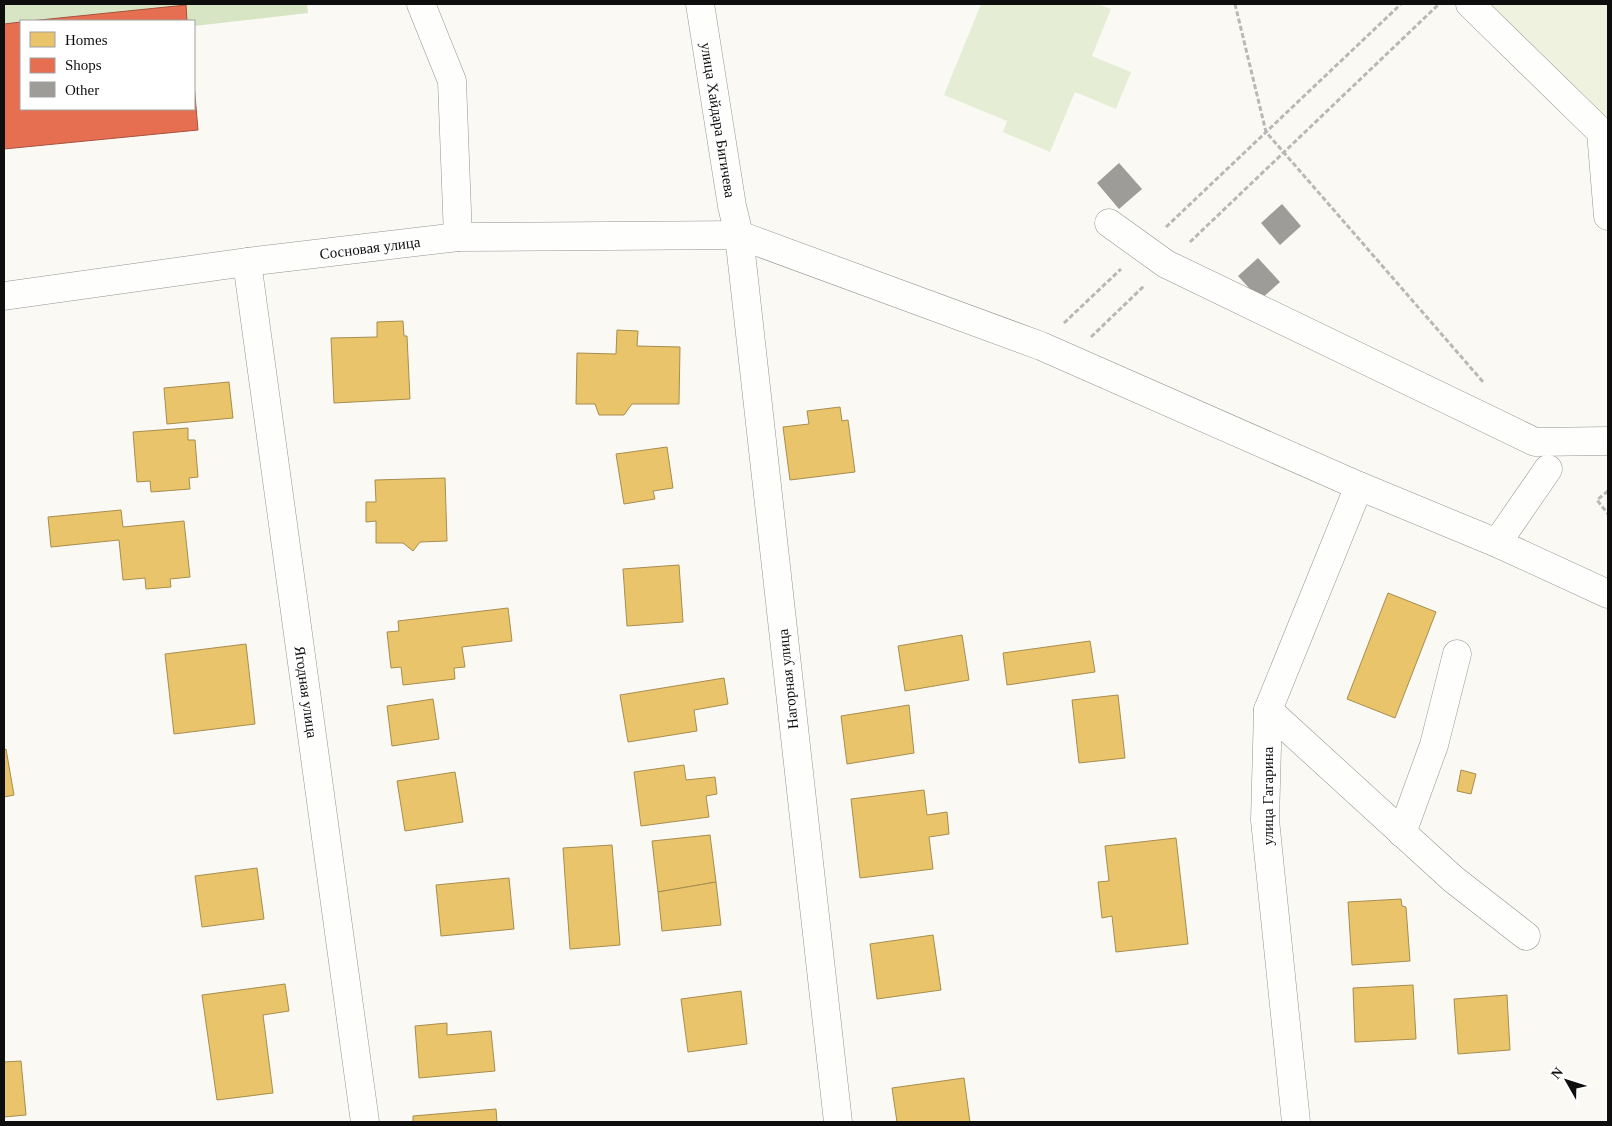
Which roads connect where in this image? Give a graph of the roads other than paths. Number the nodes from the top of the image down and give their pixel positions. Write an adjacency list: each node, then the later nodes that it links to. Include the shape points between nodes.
1 (421, 4): 7 (street, via 452,81)
2 (700, 4): 6 (street, улица Хайдара Бигичева)
3 (1470, 4): 4 (street, via 1601,132)
4 (1608, 216)
5 (1109, 223): 10 (street, via 1166,264 1535,442)
6 (739, 235): 7 (street, Сосновая улица); 12 (street, via 1041,346); 20 (street, Нагорная улица)
7 (458, 237): 8 (street, Сосновая улица)
8 (247, 262): 9 (street, Сосновая улица); 19 (street, Ягодная улица)
9 (4, 296)
10 (1608, 441)
11 (1548, 469): 13 (street)
12 (1359, 486): 13 (street); 16 (street, улица Гагарина)
13 (1496, 543): 14 (street)
14 (1608, 594)
15 (1457, 654): 17 (street, via 1434,745)
16 (1268, 710): 17 (street); 21 (street, улица Гагарина, via 1265,820)
17 (1402, 833): 18 (street, via 1453,879)
18 (1526, 936)
19 (365, 1122)
20 (838, 1122)
21 (1296, 1122)

